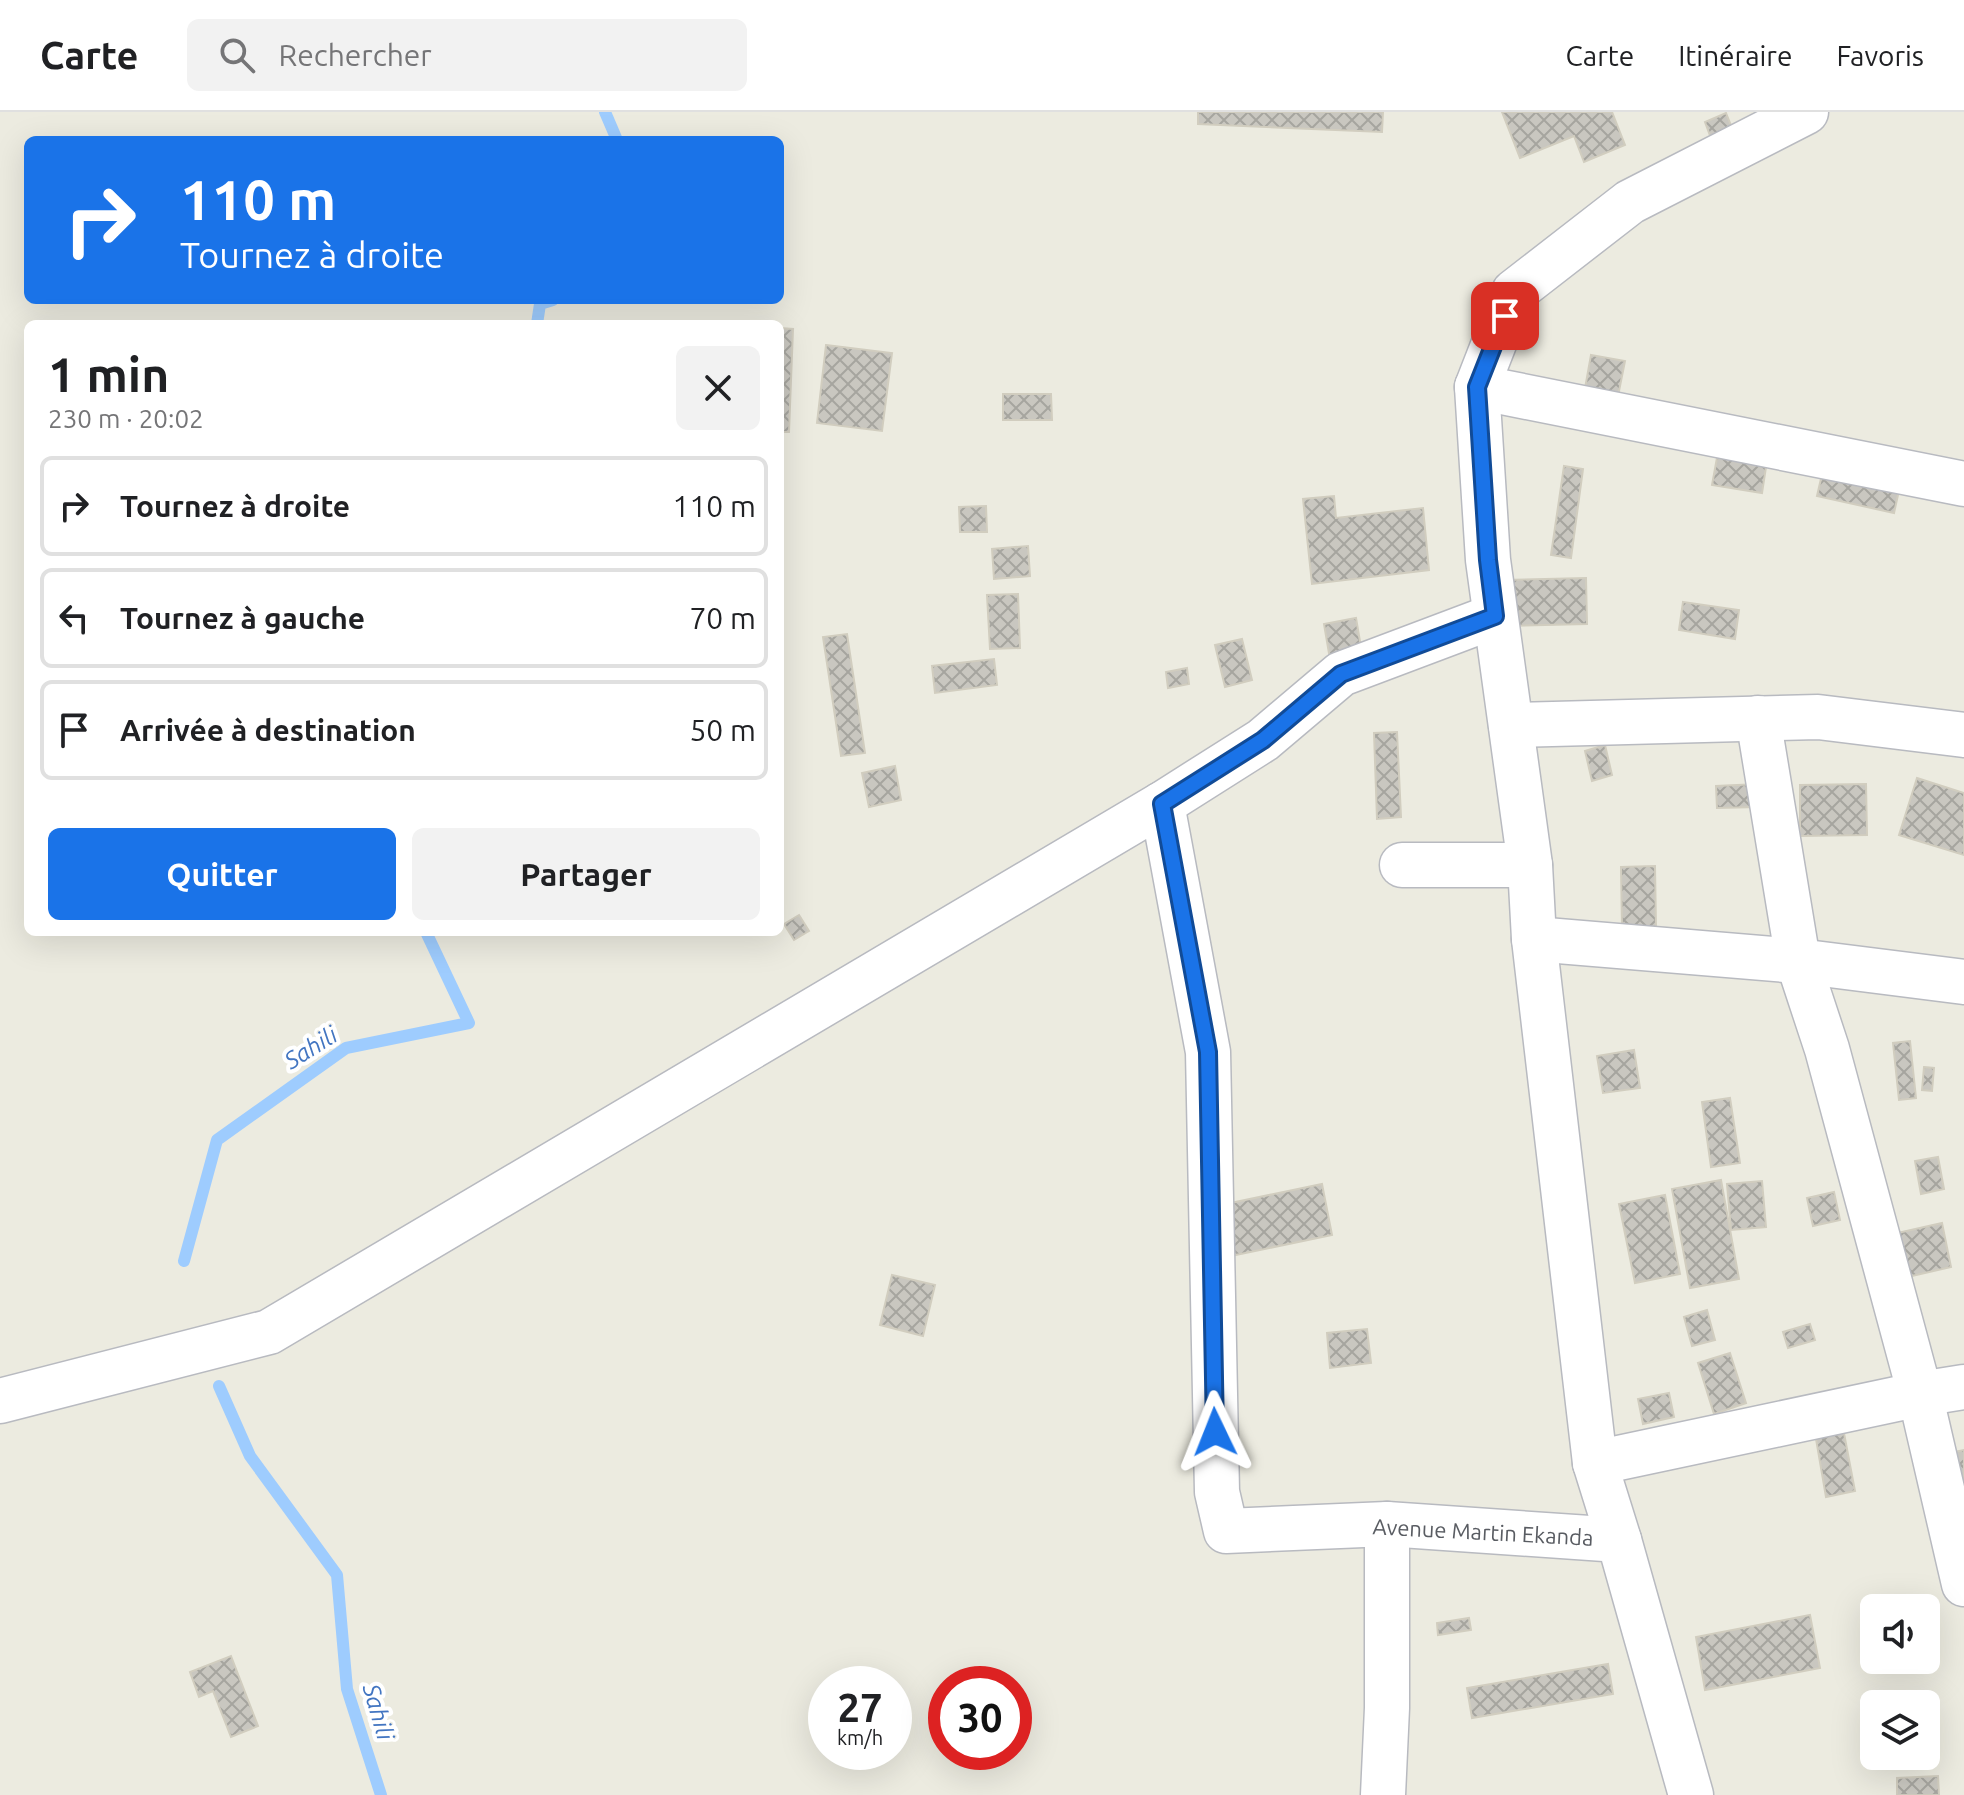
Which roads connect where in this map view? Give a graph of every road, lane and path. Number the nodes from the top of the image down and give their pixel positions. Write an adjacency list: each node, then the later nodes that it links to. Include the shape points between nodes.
1 (1806, 112): 2 (street, via 1630,202 1514,292)
2 (1477, 387): 3 (street); 4 (street)
3 (1964, 484)
4 (1495, 616): 6 (street); 8 (street, via 1341,674 1263,740)
5 (1758, 718): 6 (street); 7 (street, via 1818,717); 12 (street)
6 (1511, 725): 10 (street)
7 (1964, 735)
8 (1162, 804): 16 (street, via 269,1332); 18 (street, Avenue Martin Ekanda, via 1208,1052 1217,1492 1226,1531)
9 (1402, 865): 10 (street)
10 (1530, 865): 11 (street)
11 (1534, 939): 12 (street); 17 (street)
12 (1798, 961): 13 (street); 15 (street, via 1827,1049)
13 (1964, 982)
14 (1964, 1387): 15 (street)
15 (1920, 1394): 17 (street); 20 (street)
16 (0, 1401)
17 (1595, 1463): 19 (street)
18 (1387, 1524): 19 (street, Avenue Martin Ekanda); 21 (street)
19 (1619, 1540): 22 (street, Avenue Martin Ekanda)
20 (1964, 1584)
21 (1383, 1795)
22 (1691, 1795)

